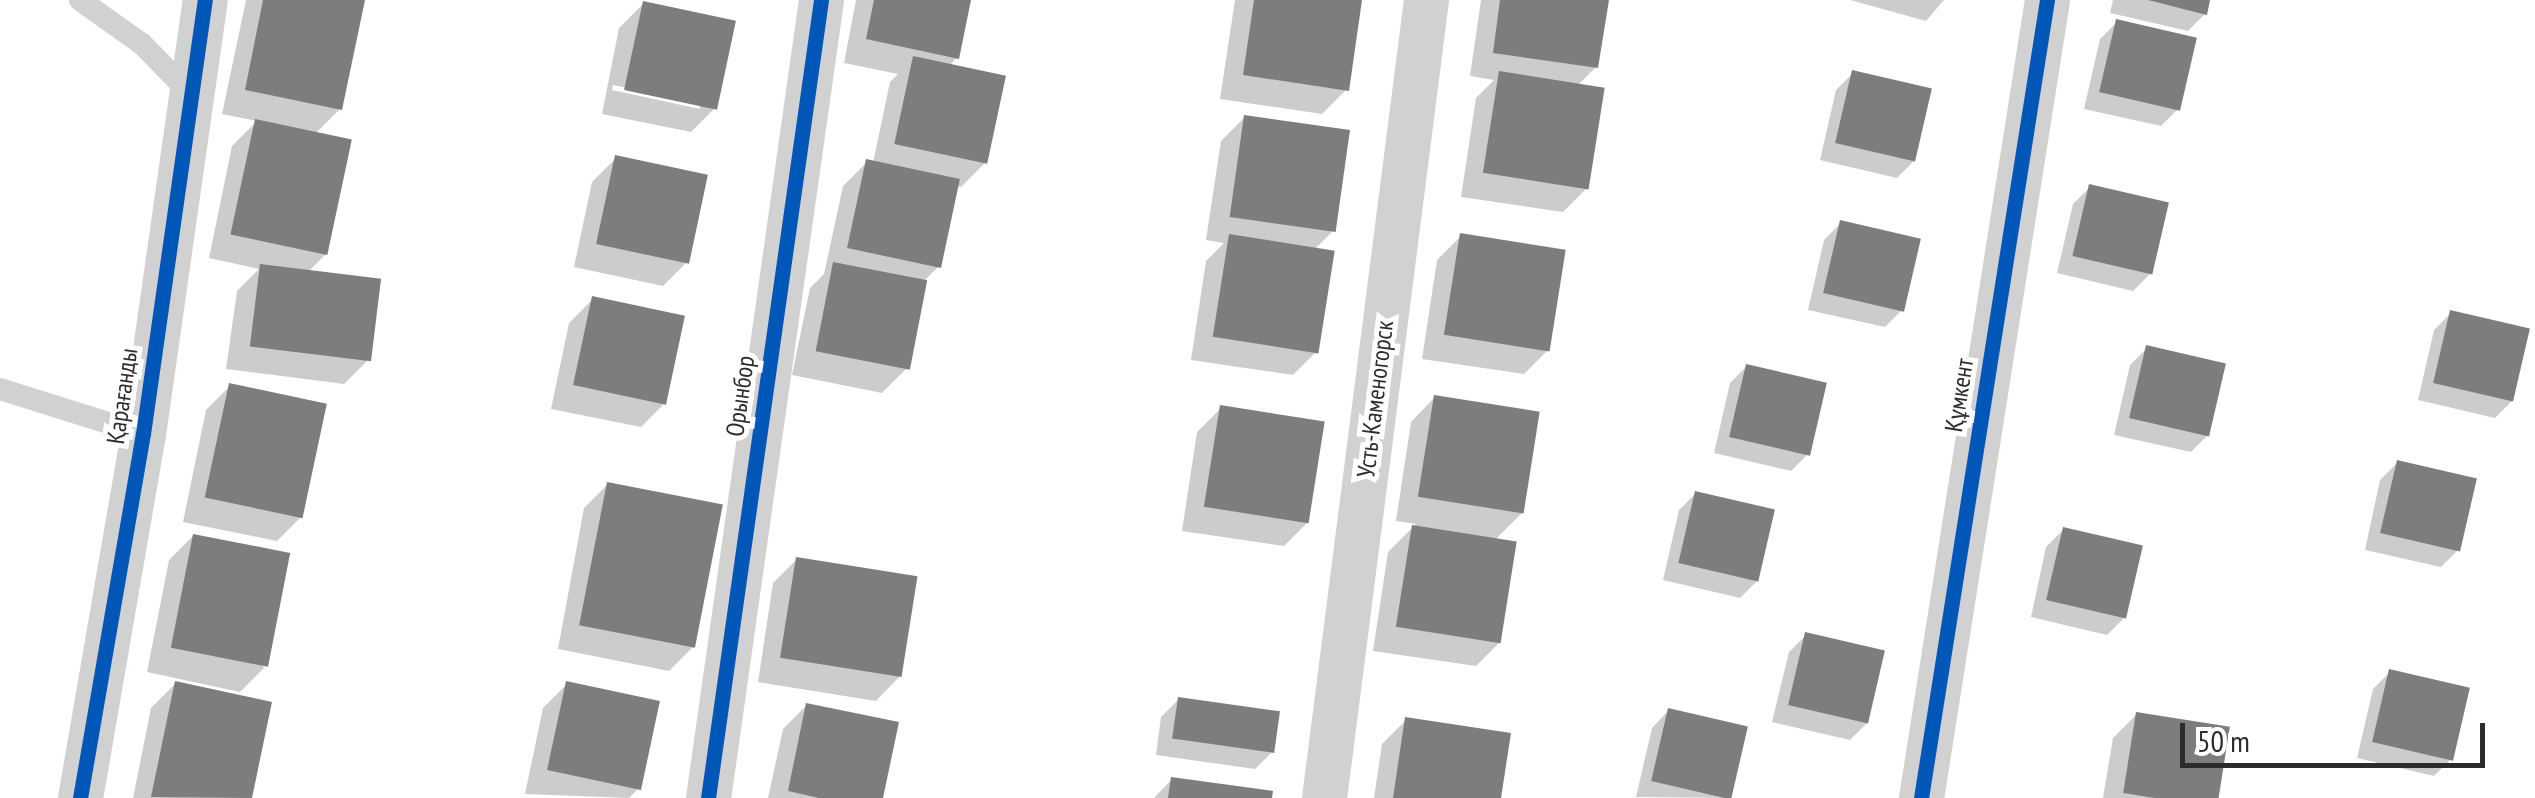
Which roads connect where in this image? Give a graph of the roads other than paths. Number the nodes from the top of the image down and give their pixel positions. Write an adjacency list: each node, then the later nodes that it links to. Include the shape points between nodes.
1 (80, 0): 6 (lane, via 142,44)
2 (205, 0): 6 (street, Қарағанды)
3 (821, 0): 10 (street, Орынбор)
4 (1426, 0): 11 (street, Усть-Каменогорск)
5 (2047, 0): 12 (street, Құмкент)
6 (189, 92): 8 (street, Қарағанды)
7 (0, 389): 8 (lane)
8 (143, 434): 9 (street, Қарағанды)
9 (80, 798)
10 (708, 798)
11 (1324, 798)
12 (1921, 798)

